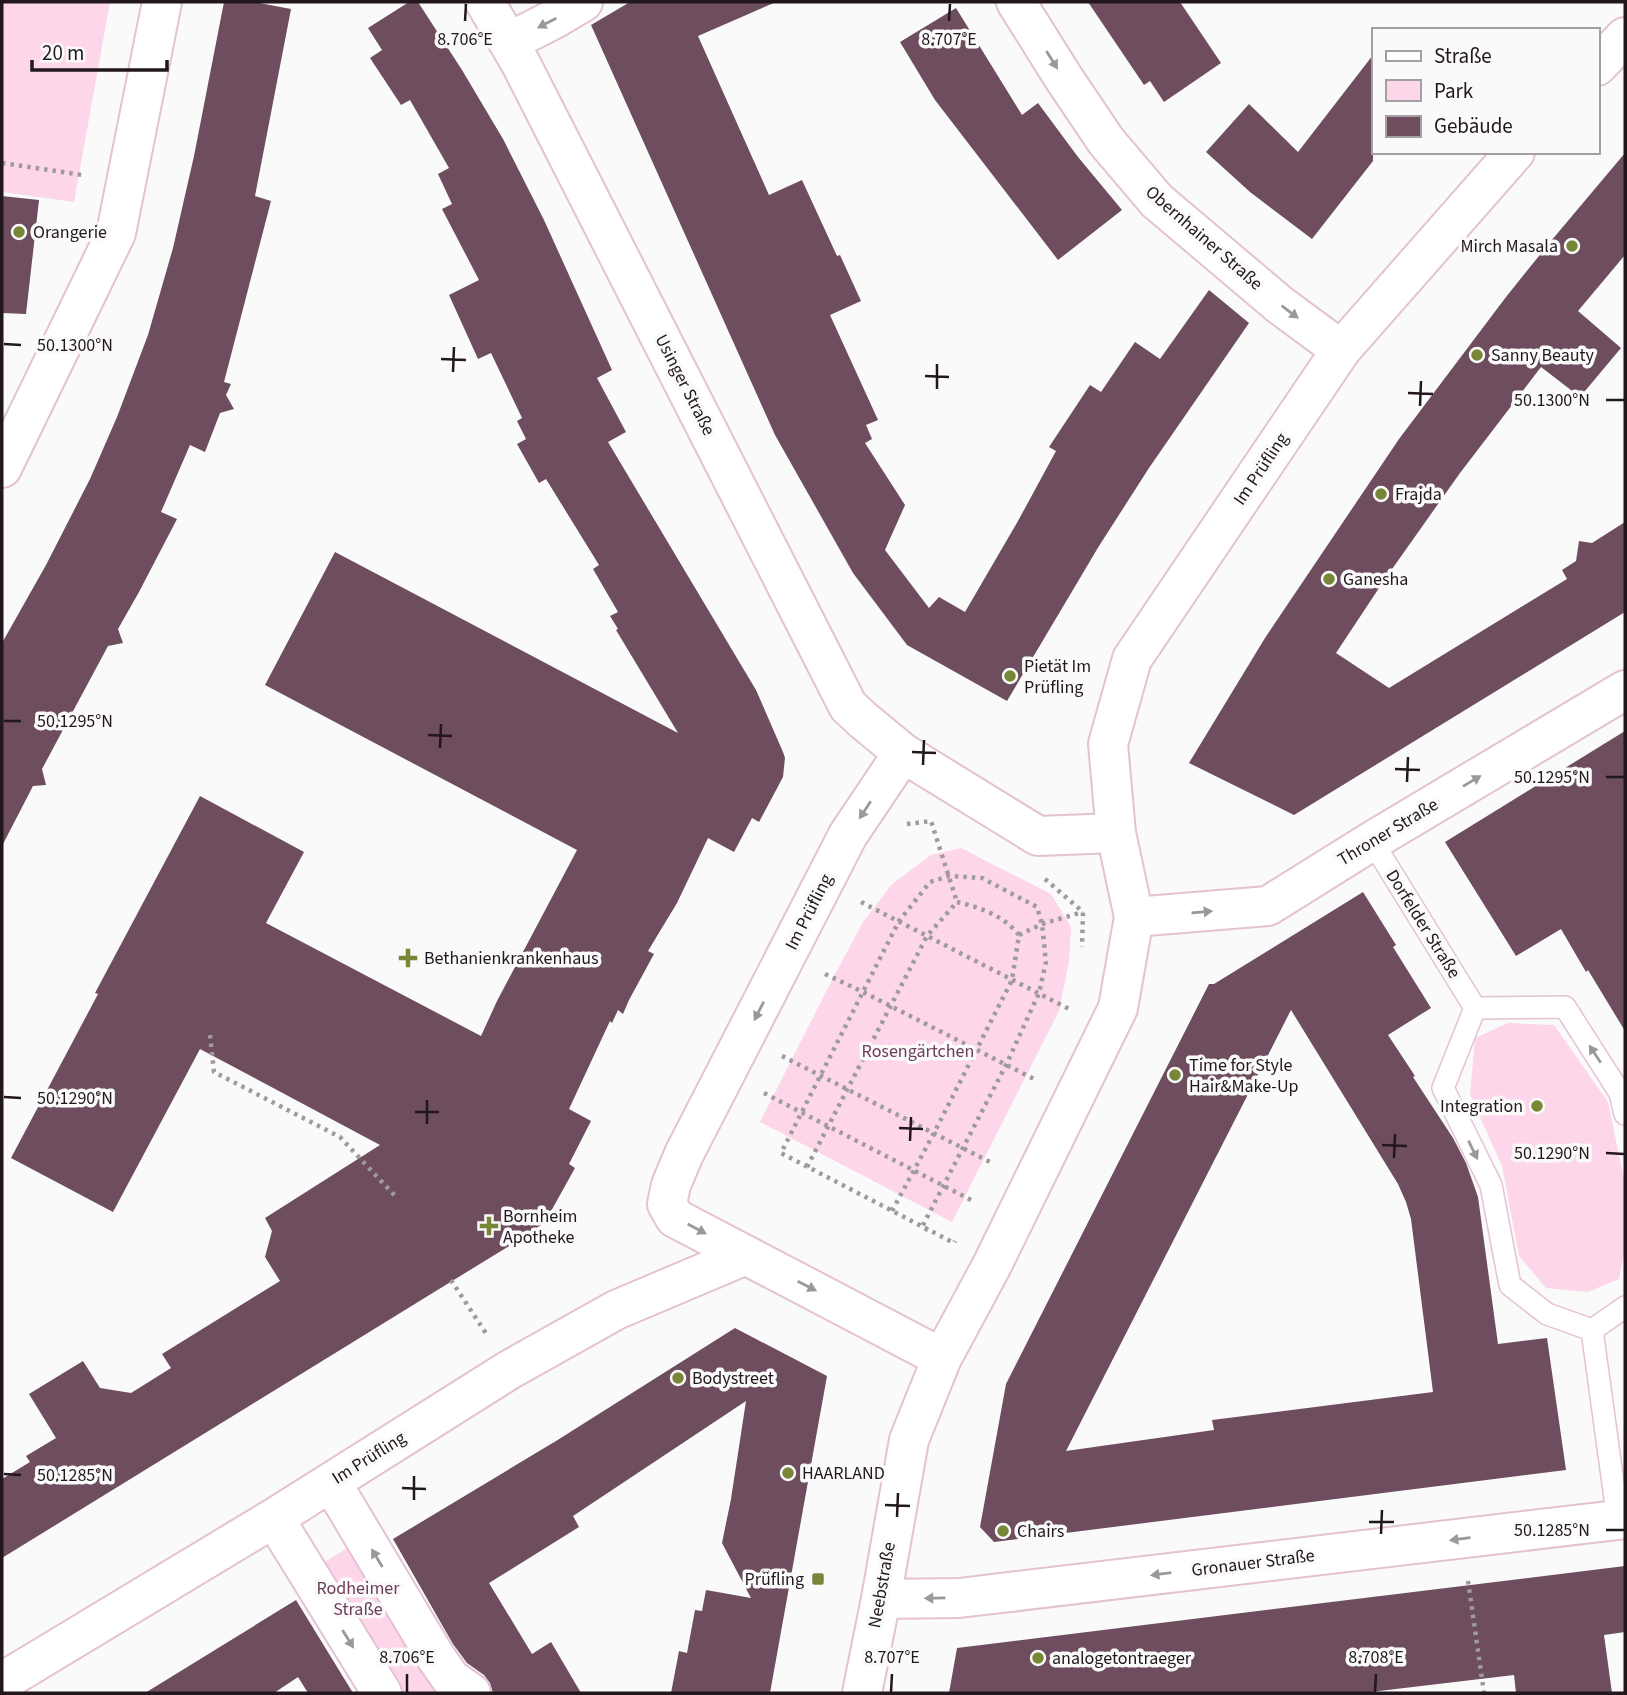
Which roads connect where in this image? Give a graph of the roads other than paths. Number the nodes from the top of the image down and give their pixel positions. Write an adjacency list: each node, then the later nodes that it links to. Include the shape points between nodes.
1 (162, 2): 10 (street, via 116,233)
2 (485, 2): 6 (street, Usinger Straße)
3 (583, 2): 6 (street, one-way to 6)
4 (1016, 2): 9 (street, Obernhainer Straße, one-way to 9, via 1106,141 1157,201)
5 (1625, 37): 7 (street)
6 (509, 42): 12 (street, Usinger Straße, via 848,706)
7 (1599, 64)
8 (1513, 154): 9 (street, Im Prüfling)
9 (1341, 350): 13 (street, Im Prüfling, via 1132,659 1108,744)
10 (2, 468)
11 (1625, 690): 14 (street, Throner Straße, one-way to 11)
12 (903, 753): 13 (street, via 1038,836); 18 (street, Im Prüfling, one-way to 18, via 848,835 671,1185 667,1204 675,1218)
13 (1116, 832): 15 (street, Im Prüfling)
14 (1372, 841): 15 (street, Throner Straße, one-way to 14, via 1268,906); 16 (lane, Dorfelder Straße)
15 (1134, 918): 21 (street, Im Prüfling, via 1118,1008)
16 (1475, 1008): 17 (lane, one-way to 16, via 1620,1093 1565,1007); 20 (lane, one-way to 20, via 1443,1088 1491,1185 1510,1285 1547,1314)
17 (1625, 1114)
18 (746, 1255): 21 (street, Im Prüfling, one-way to 21); 22 (street, Im Prüfling, via 616,1310 509,1370)
19 (1625, 1307): 20 (lane)
20 (1592, 1331): 24 (lane)
21 (943, 1357): 25 (street, Neebstraße, via 909,1440)
22 (331, 1482): 23 (street, Im Prüfling); 28 (street, one-way to 22, via 451,1679 435,1656)
23 (274, 1518): 26 (street, Im Prüfling); 27 (street, one-way to 27)
24 (1622, 1519): 25 (street, Gronauer Straße, one-way to 25, via 959,1598)
25 (881, 1600): 29 (street, Neebstraße)
26 (2, 1682)
27 (382, 1693)
28 (471, 1693)
29 (862, 1693)

